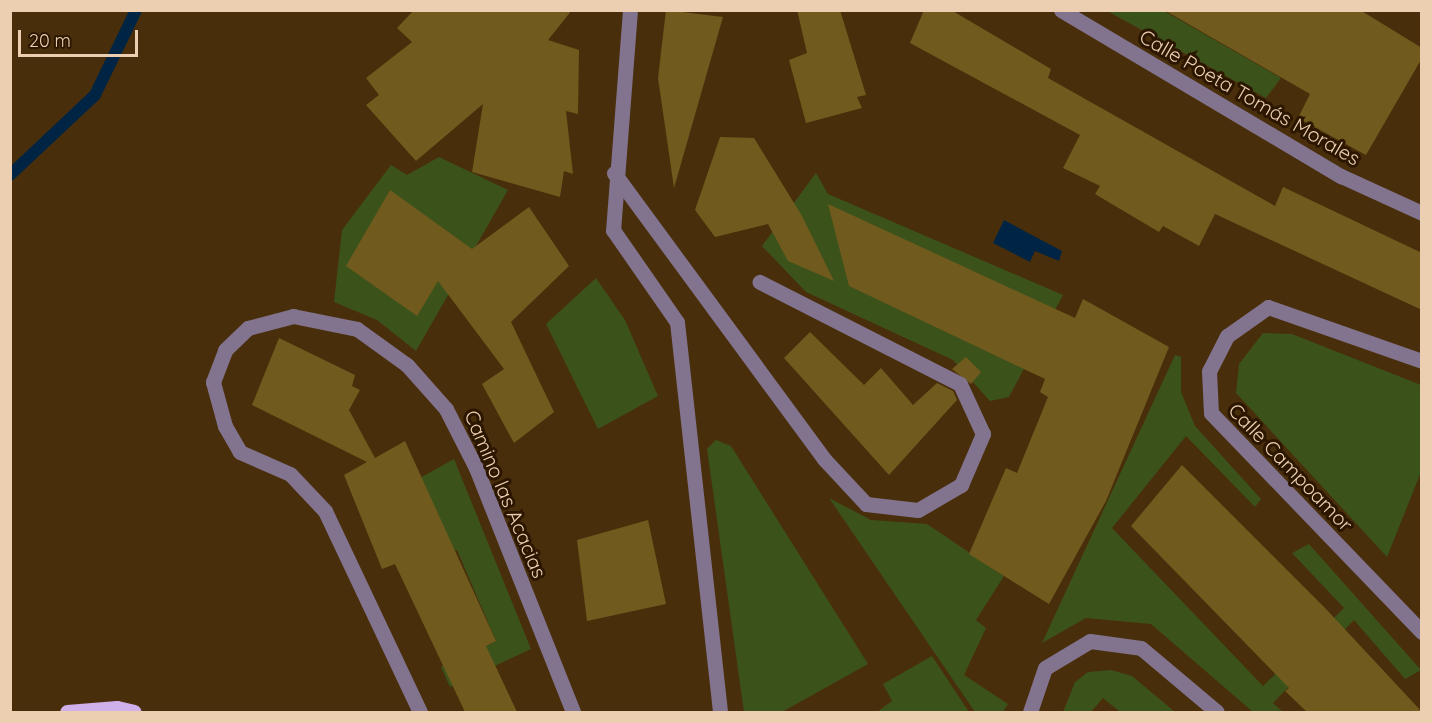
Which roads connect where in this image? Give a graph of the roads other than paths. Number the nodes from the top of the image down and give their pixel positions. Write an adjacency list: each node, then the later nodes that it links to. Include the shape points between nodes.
1 (630, 10): 3 (street)
2 (1061, 10): 4 (street, Calle Poeta Tomás Morales, via 1341,176)
3 (614, 173): 5 (street, via 825,460 866,504 918,510 961,485 982,434 960,384); 13 (street, via 613,230 677,322)
4 (1422, 213)
5 (760, 282)
6 (1422, 362): 7 (street, Calle Campoamor, via 1268,307 1227,336 1209,371 1210,413)
7 (1422, 632)
8 (1212, 709): 14 (street, via 1141,648 1090,641 1045,669)
9 (67, 712): 10 (main road, via 117,708)
10 (134, 712)
11 (420, 712): 12 (street, Camino las Acacias, via 325,511 290,474 240,452 225,426 213,382 225,350 248,328 293,316 357,329 407,365 447,409 476,468)
12 (573, 712)
13 (720, 712)
14 (1030, 712)

